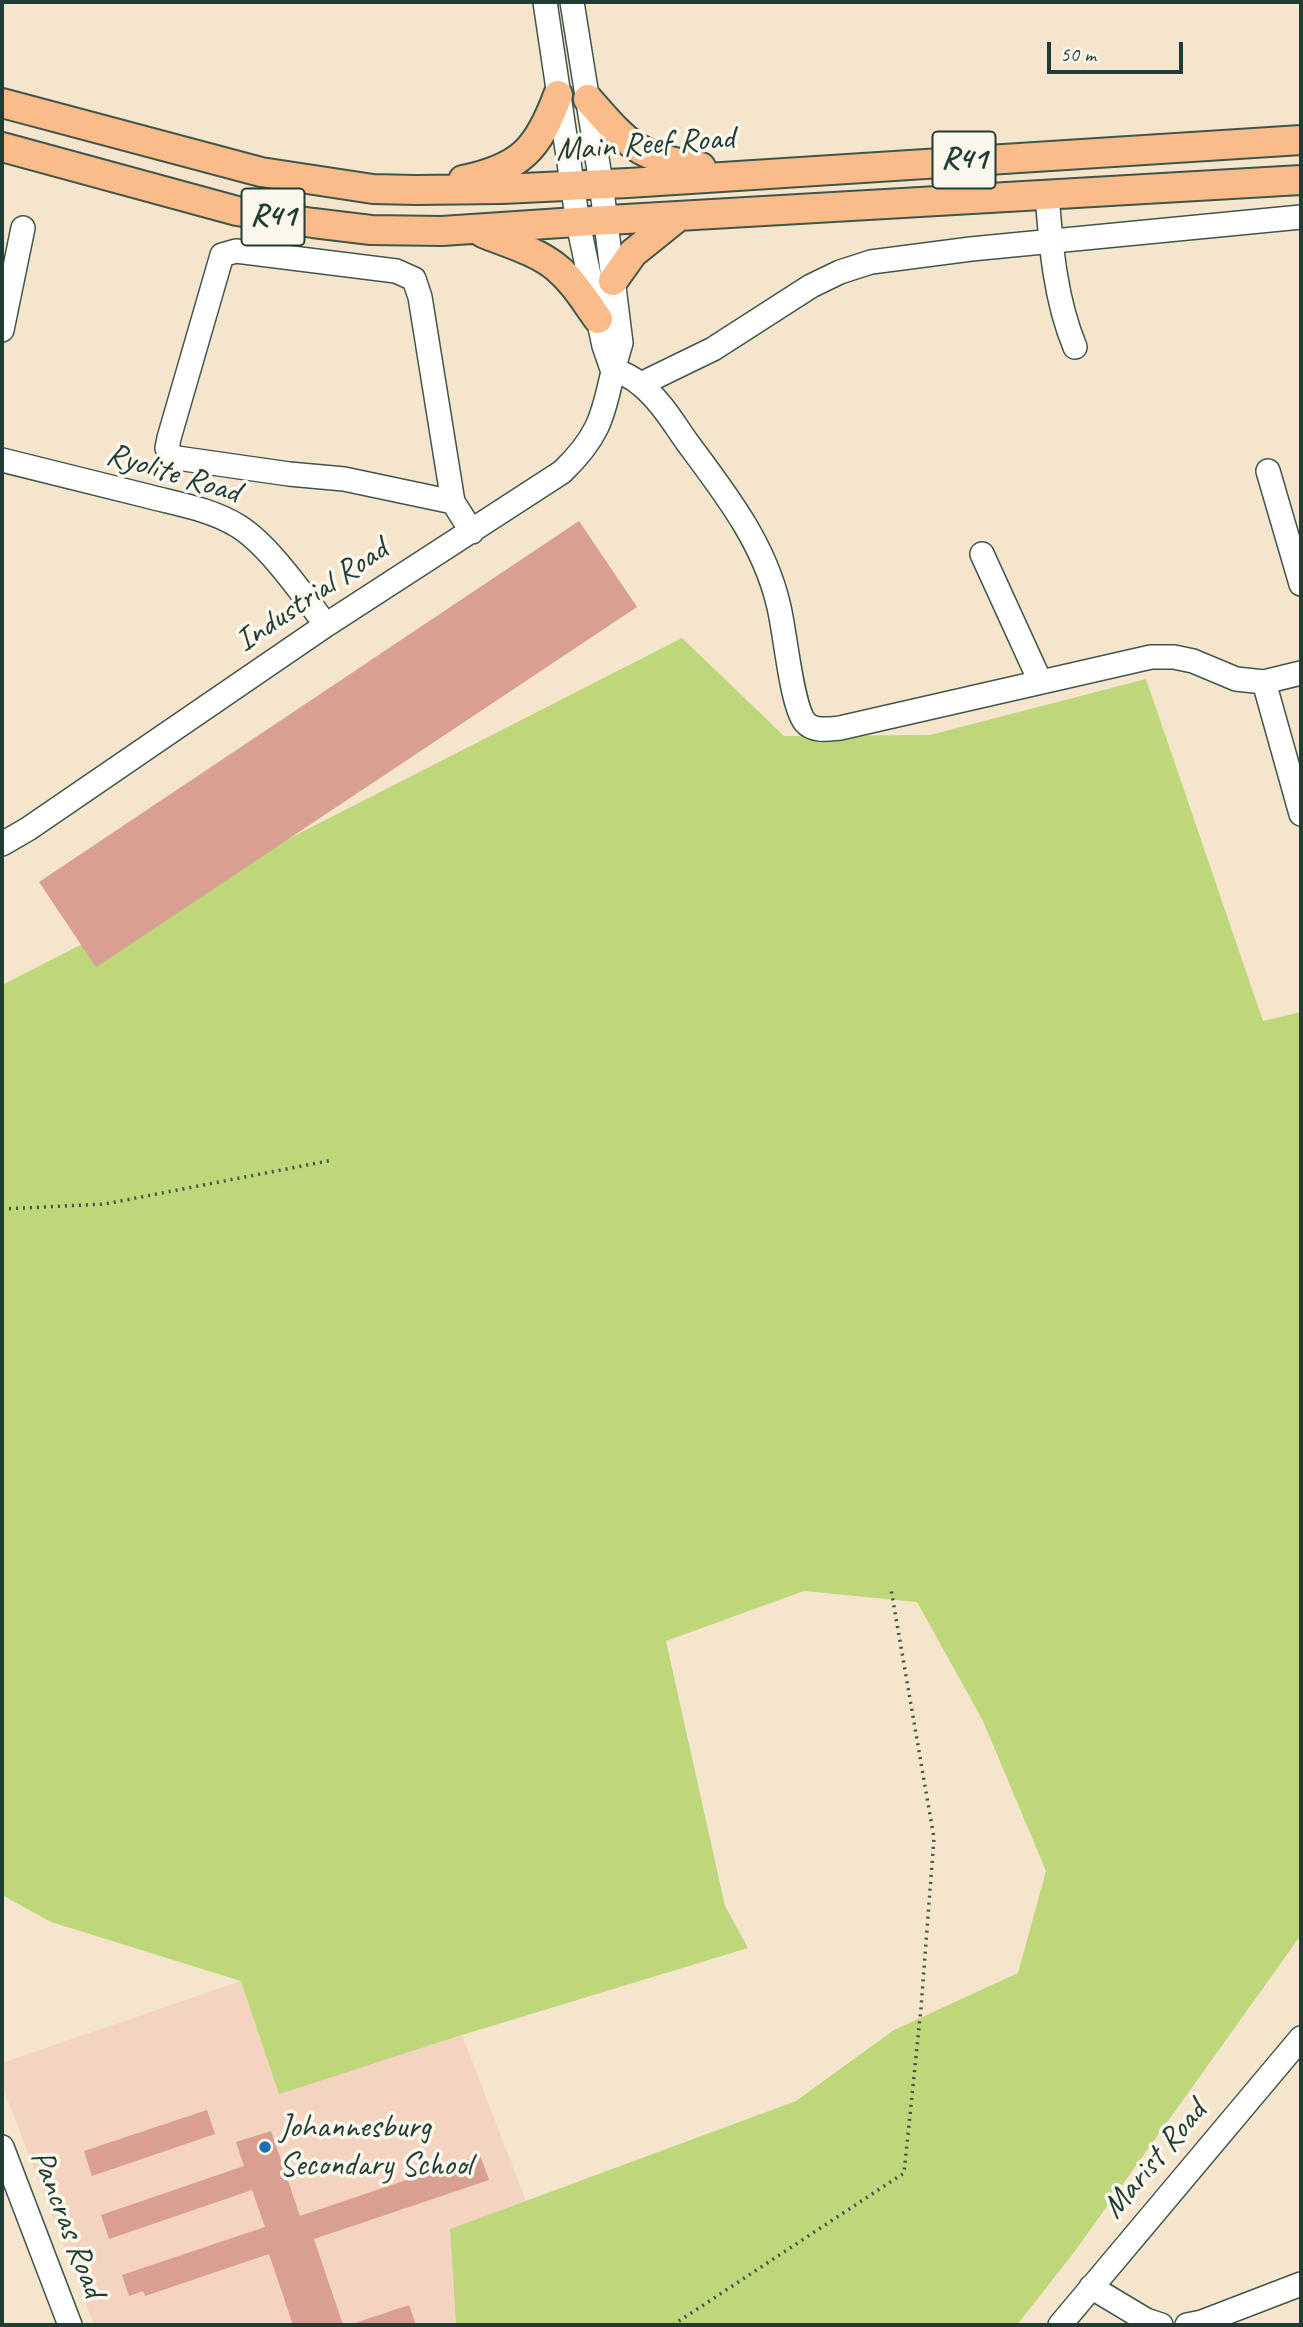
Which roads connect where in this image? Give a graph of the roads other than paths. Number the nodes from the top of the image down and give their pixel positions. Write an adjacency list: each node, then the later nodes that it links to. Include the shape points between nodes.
1 (545, 2): 3 (street)
2 (572, 2): 4 (street, Industrial Road)
3 (558, 94): 11 (street); 12 (main road, via 541,134 528,152 509,166 491,175)
4 (588, 99): 8 (main road, via 631,146 653,157); 10 (street, Industrial Road)
5 (2, 103): 12 (main road, Main Reef Road / R41, via 261,172 373,189)
6 (1301, 140): 8 (main road, Main Reef Road / R41)
7 (2, 147): 19 (main road, R41, via 237,211 371,230)
8 (745, 174): 10 (main road, Main Reef Road / R41)
9 (1301, 180): 13 (main road, R41)
10 (601, 183): 11 (main road, Main Reef Road / R41); 16 (street, Industrial Road)
11 (572, 185): 12 (main road, Main Reef Road / R41); 17 (street)
12 (416, 190)
13 (1047, 195): 14 (main road, R41); 20 (street)
14 (679, 216): 16 (main road, R41); 21 (main road, via 633,253)
15 (1301, 217): 20 (street)
16 (606, 220): 17 (main road, R41); 21 (street, Industrial Road)
17 (578, 223): 19 (main road, R41); 22 (street)
18 (23, 228): 23 (street)
19 (474, 230): 22 (main road, via 557,268)
20 (1051, 242): 24 (street, via 1065,319); 26 (street, via 958,250 854,267 811,286 713,349)
21 (613, 281): 25 (street, Industrial Road, via 621,343)
22 (598, 319): 25 (street)
23 (2, 330)
24 (1075, 346)
25 (612, 369): 26 (street); 30 (street, Industrial Road, via 605,411 581,453 562,472)
26 (641, 384): 35 (street, via 757,545 778,603 801,714 812,727 840,728)
27 (2, 460): 33 (street, Ryolite Road, via 218,516 256,540)
28 (1268, 471): 32 (street)
29 (453, 502): 29 (street, via 414,279 396,271 263,254 236,251 222,255 169,438 170,454 344,479); 30 (street)
30 (471, 532): 33 (street, Industrial Road)
31 (982, 554): 35 (street)
32 (1301, 584)
33 (326, 625): 38 (street, Industrial Road)
34 (1301, 673): 36 (street)
35 (1040, 681): 36 (street, via 1151,657 1174,657 1236,679)
36 (1264, 682): 37 (street)
37 (1301, 814)
38 (2, 844)
39 (1301, 2038): 42 (street, Marist Road)
40 (2, 2147): 43 (street, Pancras Road)
41 (1301, 2284): 46 (street)
42 (1091, 2287): 44 (street, Marist Road); 45 (street)
43 (70, 2325)
44 (1060, 2325)
45 (1161, 2325)
46 (1186, 2325)

